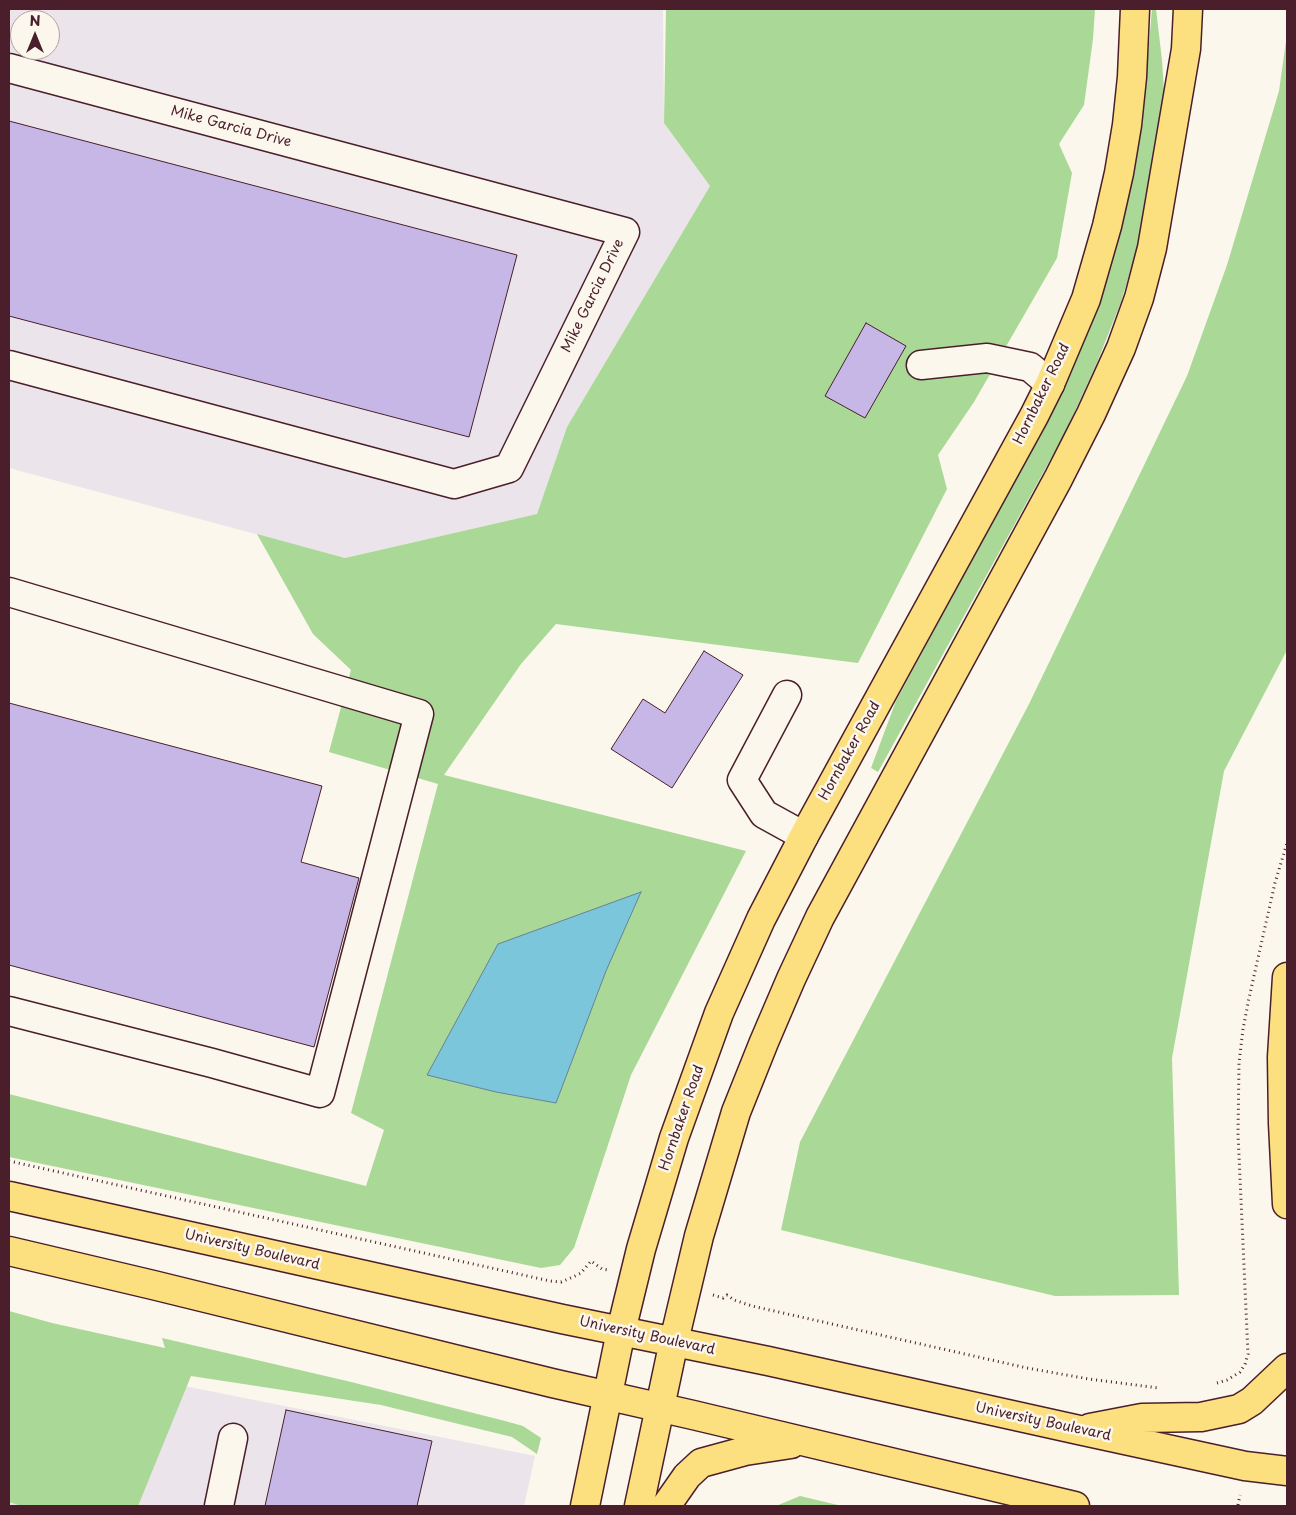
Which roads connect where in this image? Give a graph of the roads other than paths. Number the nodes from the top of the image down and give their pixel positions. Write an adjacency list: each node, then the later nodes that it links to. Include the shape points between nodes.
1 (1135, 9): 6 (main road, Hornbaker Road, via 1127,125 1107,226 1086,299)
2 (1188, 9): 16 (main road, via 1186,49 1152,248 1121,348 1058,479 820,917 791,979 736,1112 699,1236)
3 (9, 68): 4 (lane, Mike Garcia Drive, via 625,232 509,468 454,484)
4 (9, 365)
5 (922, 365): 6 (lane, via 987,358 1030,367)
6 (1050, 384): 9 (main road, Hornbaker Road)
7 (9, 592): 11 (lane, via 418,714 320,1093)
8 (787, 695): 9 (lane, via 742,780 764,814)
9 (804, 836): 15 (main road, Hornbaker Road, via 761,919 719,1013 674,1138)
10 (1287, 977): 13 (main road, via 1282,1057)
11 (9, 1011)
12 (9, 1196): 15 (main road, University Boulevard)
13 (1287, 1204)
14 (9, 1251): 18 (main road)
15 (621, 1331): 16 (main road, University Boulevard); 18 (main road, Hornbaker Road)
16 (674, 1341): 19 (main road); 20 (main road, University Boulevard)
17 (1287, 1368): 20 (main road, via 1239,1409 1201,1417 1142,1418)
18 (608, 1395): 19 (main road); 25 (main road, Hornbaker Road)
19 (660, 1408): 22 (main road); 26 (main road)
20 (1079, 1430): 23 (main road, University Boulevard, via 1245,1466)
21 (233, 1438): 24 (lane)
22 (805, 1442): 27 (main road, via 745,1451 701,1463 687,1476); 28 (main road)
23 (1287, 1471)
24 (219, 1506)
25 (585, 1506)
26 (639, 1506)
27 (666, 1506)
28 (1075, 1506)

